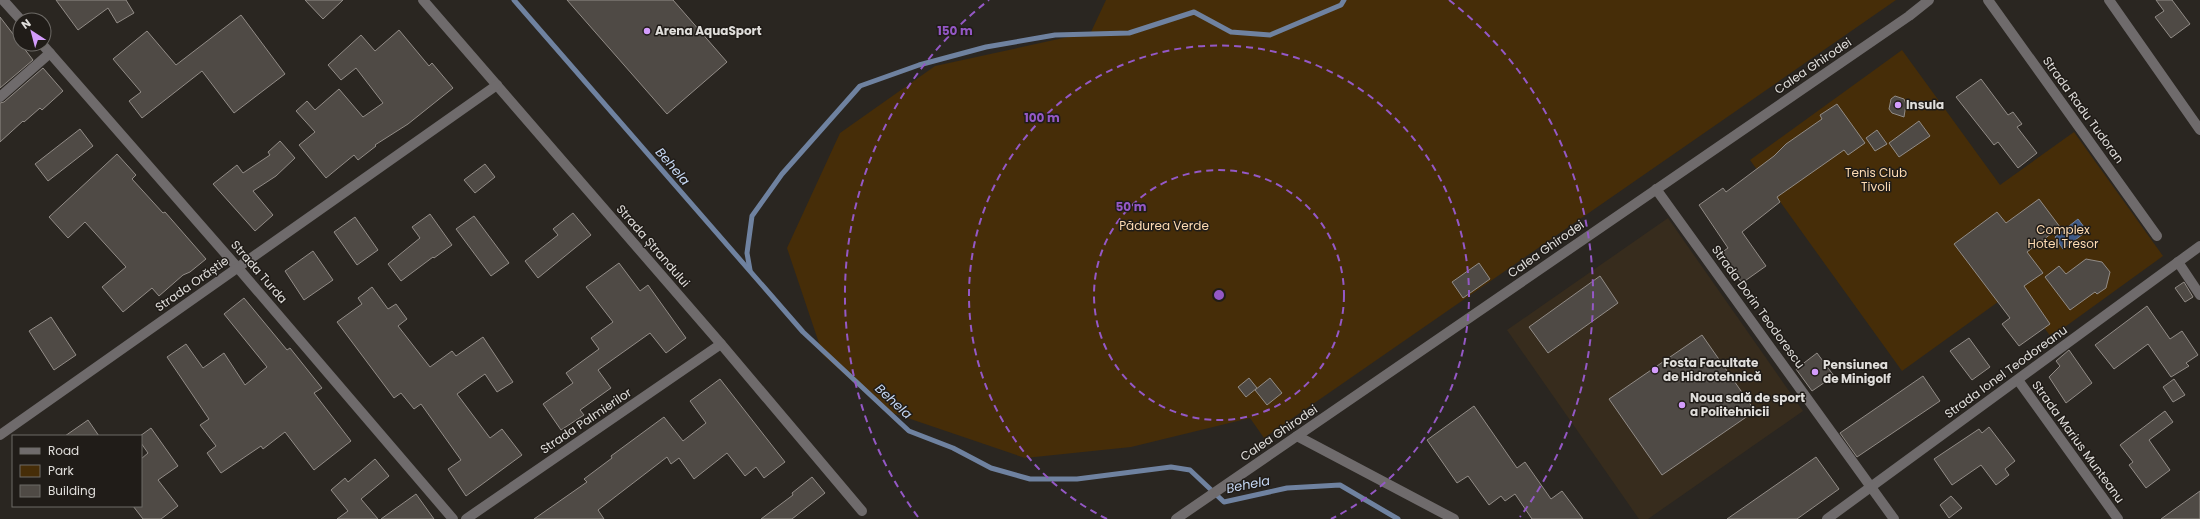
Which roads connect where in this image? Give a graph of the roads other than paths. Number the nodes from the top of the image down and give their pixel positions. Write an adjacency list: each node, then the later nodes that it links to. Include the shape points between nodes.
1 (3, 0): 6 (street)
2 (423, 0): 8 (street, Strada Ștrandului)
3 (1929, 0): 11 (street, Calea Ghirodei, via 1903,21)
4 (1988, 0): 12 (street, Strada Radu Tudoran)
5 (2109, 0): 10 (street)
6 (14, 12)
7 (50, 53): 9 (street); 15 (street, Strada Turda)
8 (497, 85): 15 (street, Strada Orăștie); 17 (street, Strada Ștrandului)
9 (0, 97)
10 (2200, 130)
11 (1656, 189): 20 (street, Calea Ghirodei); 21 (street, Strada Dorin Teodorescu)
12 (2157, 236)
13 (2200, 246): 14 (street, Strada Ionel Teodoreanu)
14 (2178, 262): 16 (street); 18 (street, Strada Ionel Teodoreanu)
15 (238, 268): 19 (street, Strada Orăștie); 23 (street, Strada Turda)
16 (2200, 295)
17 (721, 344): 22 (street, Strada Ștrandului); 24 (street, Strada Palmierilor)
18 (2018, 380): 21 (street, Strada Ionel Teodoreanu); 29 (street, Strada Marius Munteanu)
19 (0, 435)
20 (1297, 436): 25 (street, Calea Ghirodei); 26 (street)
21 (1871, 487): 27 (street, Strada Ionel Teodoreanu); 28 (street, Strada Dorin Teodorescu)
22 (862, 511)
23 (453, 519)
24 (466, 519)
25 (1176, 519)
26 (1454, 519)
27 (1828, 519)
28 (1894, 519)
29 (2118, 519)

